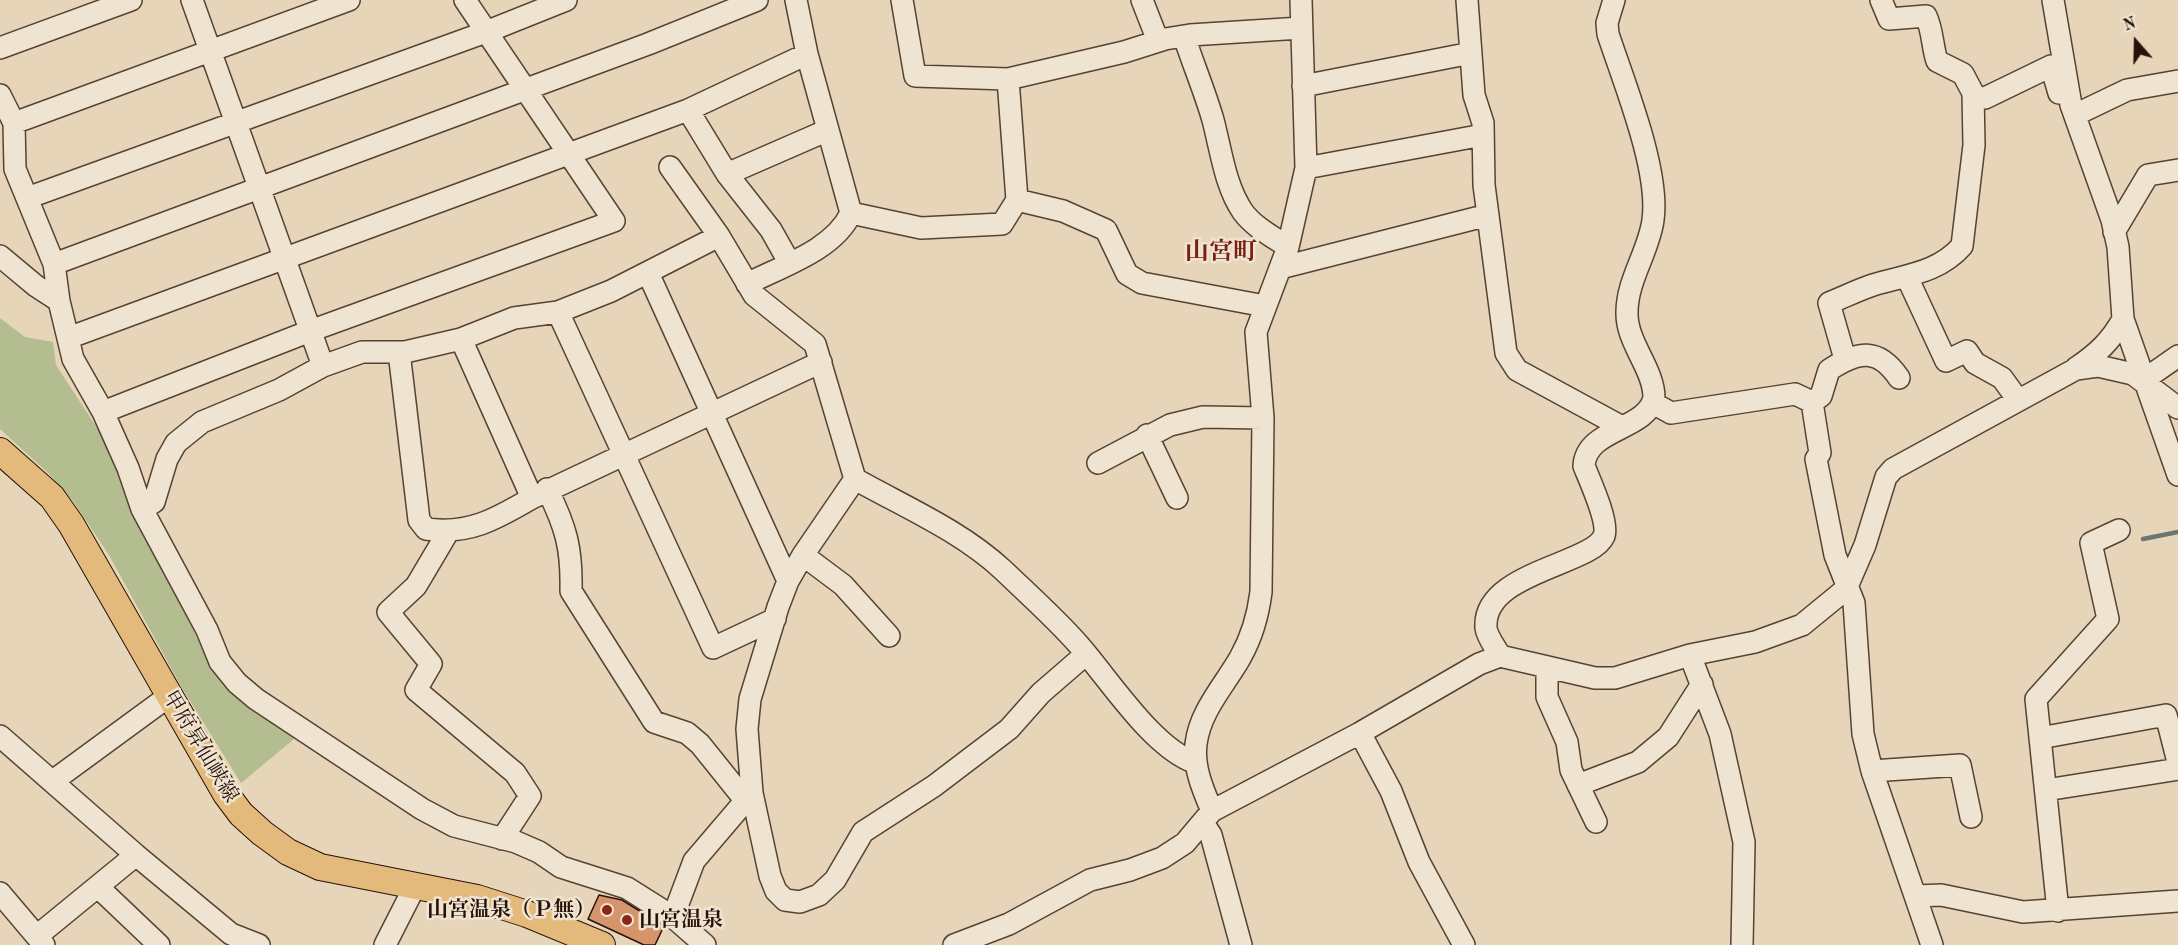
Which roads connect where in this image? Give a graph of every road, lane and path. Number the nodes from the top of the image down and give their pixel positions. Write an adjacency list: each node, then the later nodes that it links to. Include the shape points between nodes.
1 (131, 0): 19 (street)
2 (192, 0): 20 (street)
3 (349, 0): 20 (street)
4 (465, 0): 16 (street)
5 (566, 0): 16 (street)
6 (757, 0): 26 (street)
7 (796, 0): 22 (street)
8 (902, 0): 23 (street, via 915,76)
9 (1142, 0): 18 (street)
10 (1301, 0): 15 (street)
11 (1467, 0): 21 (street)
12 (1614, 0): 73 (street, via 1608,34 1653,191 1653,222 1627,310 1632,340 1654,392)
13 (1881, 0): 27 (street, via 1889,19 1926,16 1937,61 1963,74)
14 (2053, 0): 29 (street)
15 (1301, 28): 17 (street); 25 (street)
16 (486, 32): 26 (street); 31 (street)
17 (1184, 36): 18 (street); 47 (street, via 1236,200 1252,221)
18 (1158, 41): 23 (street)
19 (0, 48)
20 (211, 51): 31 (street); 32 (street)
21 (1471, 53): 25 (street); 34 (street, via 1474,95)
22 (807, 54): 30 (street); 33 (street)
23 (1008, 79): 42 (street)
24 (2178, 81): 29 (street, via 2127,90)
25 (1303, 86): 37 (street)
26 (525, 90): 35 (street); 40 (street)
27 (1973, 93): 29 (street, via 1985,98 2051,66 2059,94); 54 (street, via 1974,145 1962,246 1930,270)
28 (0, 95): 32 (street)
29 (2073, 106): 45 (street)
30 (688, 110): 35 (street); 39 (street)
31 (236, 121): 40 (street); 41 (street)
32 (14, 123): 41 (street, via 15,169)
33 (828, 130): 39 (street); 43 (street)
34 (1483, 135): 37 (street); 44 (street)
35 (569, 155): 49 (street); 60 (street, via 614,220)
36 (670, 167): 46 (street)
37 (1306, 168): 47 (street)
38 (2178, 170): 45 (street, via 2148,175)
39 (727, 174): 50 (street, via 771,230)
40 (260, 189): 49 (street); 51 (street)
41 (27, 198): 51 (street)
42 (1017, 200): 43 (street, via 1002,224 921,228); 57 (street, via 1063,211 1106,230 1127,274 1142,282)
43 (851, 213): 50 (street, via 844,229)
44 (1488, 215): 52 (street); 78 (street, via 1504,344 1511,362 1517,370)
45 (2114, 232): 59 (street)
46 (719, 236): 53 (street); 55 (street)
47 (1287, 247): 52 (street)
48 (0, 256): 56 (street)
49 (285, 259): 60 (street); 61 (street)
50 (789, 262): 55 (street)
51 (54, 264): 56 (street)
52 (1280, 268): 57 (street)
53 (648, 273): 58 (street); 76 (street)
54 (1907, 277): 65 (street, via 1873,285 1829,303); 71 (street, via 1946,361 1967,351 1975,363 2002,378)
55 (747, 284): 66 (street, via 754,295 815,344)
56 (59, 301): 61 (street)
57 (1266, 306): 77 (street, via 1256,332)
58 (558, 312): 62 (street, via 514,318); 80 (street)
59 (2123, 319): 68 (street, via 2112,338); 70 (street)
60 (310, 331): 67 (street); 75 (street)
61 (68, 338): 75 (street, via 73,359)
62 (461, 339): 63 (street); 85 (street)
63 (399, 352): 67 (street, via 362,352); 89 (street, via 419,520 426,529)
64 (2178, 356): 70 (street)
65 (1845, 359): 69 (street, via 1866,354 1884,359); 72 (street, via 1829,370 1821,396)
66 (821, 362): 76 (street); 84 (street)
67 (323, 366): 87 (street, via 188,432 167,459 154,502)
68 (2076, 369): 70 (street, via 2098,366 2133,374); 71 (street)
69 (1899, 378)
70 (2147, 383): 74 (street); 83 (street)
71 (2018, 400): 92 (street, via 1893,469 1886,477 1865,545)
72 (1812, 402): 73 (street, via 1795,394 1671,413); 92 (street, via 1820,453 1816,459 1835,555)
73 (1653, 403): 78 (street)
74 (2178, 408)
75 (103, 412): 87 (street)
76 (712, 412): 80 (street); 91 (street)
77 (1263, 418): 79 (street, via 1203,417); 105 (street, via 1258,618 1240,657 1200,723)
78 (1622, 427): 97 (street, via 1589,449 1585,458 1605,535 1598,546 1539,571 1498,598 1487,615 1486,629)
79 (1147, 435): 82 (street); 86 (street)
80 (623, 454): 85 (street); 93 (street, via 713,648)
81 (3, 458): 100 (main road, 甲府昇仙峡線, via 52,496)
82 (1098, 463)
83 (2178, 475)
84 (855, 479): 90 (street); 95 (street, via 955,535 1001,568)
85 (540, 494): 89 (street, via 489,523); 111 (street, via 566,526 571,591 654,722 687,733)
86 (1177, 498)
87 (142, 509): 115 (street, via 220,662 237,683 422,809 454,826)
88 (2119, 530): 103 (street, via 2091,543 2108,619 2036,699)
89 (448, 532): 115 (street, via 416,586 388,612 431,664 416,690 515,773 530,796)
90 (804, 555): 91 (street); 94 (street, via 843,585)
91 (788, 581): 93 (street)
92 (1846, 589): 96 (street, via 1802,625 1755,642); 107 (street, via 1854,603 1863,734)
93 (775, 619): 111 (street, via 750,699)
94 (889, 636)
95 (1086, 654): 105 (street, via 1153,734 1180,758); 111 (street, via 1041,693 1009,729 934,786 863,832 835,880 819,895 800,902 785,900 776,891)
96 (1690, 655): 98 (street, via 1615,678 1595,678); 99 (street)
97 (1500, 656): 98 (street); 101 (street, via 1479,664)
98 (1547, 667): 109 (street, via 1547,697 1567,742 1571,770)
99 (1702, 684): 109 (street, via 1668,736 1638,762); 133 (street, via 1720,734 1744,842)
100 (169, 696): 108 (street); 117 (main road, 甲府昇仙峡線, via 226,794 262,833 288,852 320,867)
101 (1359, 733): 112 (street); 132 (street, via 1390,791 1419,862)
102 (0, 736): 108 (street)
103 (2040, 738): 104 (street, via 2166,715); 110 (street)
104 (2178, 762)
105 (1196, 763): 112 (street)
106 (2178, 769): 110 (street)
107 (1872, 771): 113 (street, via 1960,765); 120 (street)
108 (53, 781): 116 (street)
109 (1578, 785): 114 (street)
110 (2046, 790): 122 (street)
111 (749, 797): 123 (street, via 694,861)
112 (1208, 817): 130 (street, via 1185,843 1162,858 1090,880 1009,924); 131 (street)
113 (1971, 817)
114 (1596, 822)
115 (502, 839): 123 (street, via 539,852 561,867 627,888)
116 (136, 855): 118 (street); 126 (street, via 231,934)
117 (415, 886): 127 (street); 128 (main road, 甲府昇仙峡線, via 477,898)
118 (98, 887): 124 (street); 125 (street)
119 (0, 893): 124 (street)
120 (1917, 896): 122 (street, via 1941,895 2023,912); 134 (street)
121 (2178, 901): 122 (street)
122 (2058, 910)
123 (673, 917): 129 (street)
124 (40, 940)
125 (159, 945)
126 (259, 945)
127 (385, 945)
128 (602, 945)
129 (705, 945)
130 (954, 945)
131 (1241, 945)
132 (1464, 945)
133 (1742, 945)
134 (1932, 945)

